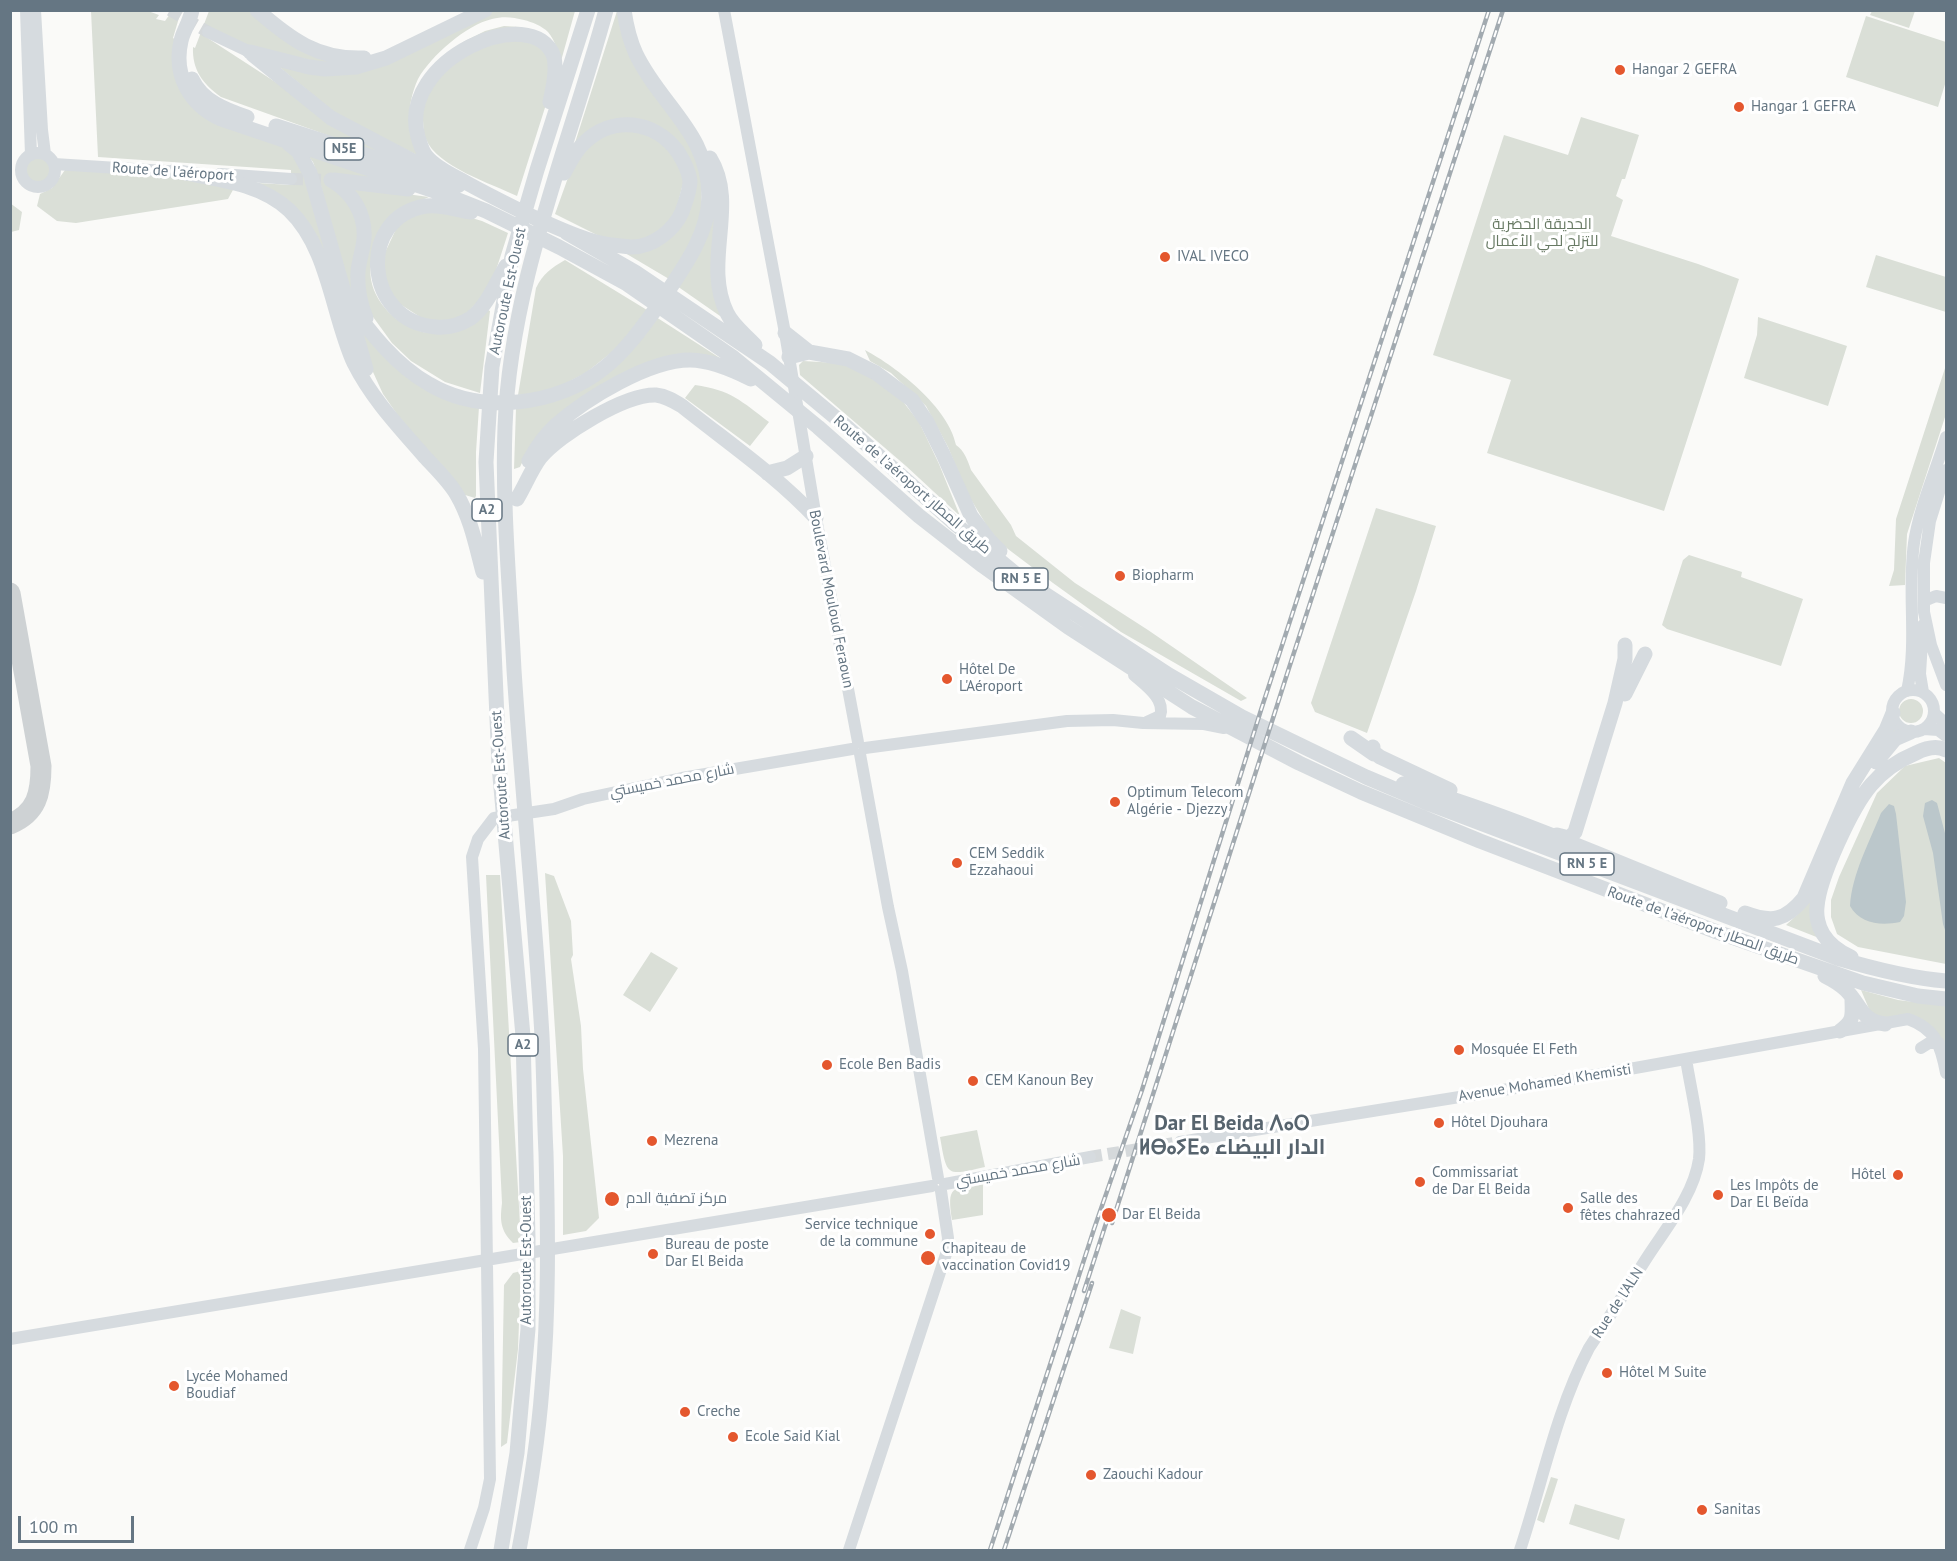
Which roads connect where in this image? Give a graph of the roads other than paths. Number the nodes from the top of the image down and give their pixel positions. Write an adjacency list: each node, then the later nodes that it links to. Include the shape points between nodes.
1 (26, 10): 20 (street)
2 (35, 10): 19 (street)
3 (192, 10): 16 (highway, via 181,42 182,76 199,105 213,115)
4 (202, 10): 16 (highway, via 188,46 190,75 201,93)
5 (257, 10): 14 (highway, via 288,36 323,53 362,58)
6 (477, 10): 12 (highway)
7 (485, 10): 12 (highway)
8 (588, 10): 23 (highway, Autoroute Est-Ouest / A2)
9 (606, 10): 29 (highway, Autoroute Est-Ouest / A2)
10 (624, 10): 17 (highway, via 636,54)
11 (724, 10): 35 (street, Boulevard Mouloud Feraoun)
12 (450, 28): 14 (highway)
13 (208, 32): 15 (street, N5E)
14 (399, 51): 15 (highway, via 371,63 325,69)
15 (250, 52): 26 (highway, N5E, via 338,122)
16 (230, 116): 18 (highway, N5E); 26 (highway, N5E)
17 (684, 123): 36 (highway, via 706,169 706,221 660,302 604,368 575,386 542,398 497,403 458,397 438,389 420,379); 39 (highway, via 713,164 720,183 718,284 728,314)
18 (281, 139): 27 (highway, N5E); 33 (highway, via 297,151 310,173)
19 (45, 154): 20 (street); 21 (street)
20 (31, 155): 22 (street)
21 (54, 164): 22 (street, via 52,179 39,186 30,184); 24 (street, Route de l'aéroport)
22 (16, 167)
23 (537, 170): 28 (highway, via 555,74 548,44 533,30 516,24 476,33 447,55 423,86 415,117 426,157); 31 (highway, Autoroute Est-Ouest / A2)
24 (175, 171): 25 (street, Route de l'aéroport); 41 (highway, via 252,187 273,197 298,220 318,255 354,363)
25 (291, 179)
26 (457, 185): 28 (highway, RN 5 E)
27 (443, 194): 28 (highway, RN 5 E); 36 (highway, N5E, via 331,180 350,195 361,216 364,240 358,265 358,291 364,316)
28 (488, 204): 30 (highway, RN 5 E); 31 (highway, via 470,212 428,206 396,221 384,238 377,260 379,283 398,312 413,322 431,327 456,325 482,307); 32 (highway, RN 5 E, via 559,247)
29 (546, 207): 30 (highway, via 574,154 603,129 637,124 651,129 673,146 690,181 681,215 665,234 634,247 597,243); 48 (highway, Autoroute Est-Ouest / A2, via 521,306 507,391)
30 (567, 233): 32 (highway, RN 5 E)
31 (512, 256): 51 (highway, Autoroute Est-Ouest / A2, via 492,367 486,462)
32 (631, 278): 34 (highway, RN 5 E)
33 (347, 300): 36 (highway); 41 (highway)
34 (679, 310): 39 (highway, RN 5 E); 40 (highway, RN 5 E)
35 (785, 333): 37 (highway); 38 (street, Boulevard Mouloud Feraoun)
36 (376, 338)
37 (809, 352): 38 (highway); 52 (highway, via 848,359 876,373 912,400 927,422 971,516 989,540 1024,573)
38 (789, 357): 43 (street, Boulevard Mouloud Feraoun)
39 (773, 366): 52 (highway, Route de l'aéroport طريق المطار / RN 5 E, via 1022,579)
40 (778, 393): 46 (highway, via 728,369 690,360 637,374 555,426 527,465); 55 (highway, Route de l'aéroport طريق المطار / RN 5 E, via 919,516 983,566)
41 (377, 401): 51 (highway, via 457,496 475,539)
42 (1947, 437): 57 (street, via 1914,545 1912,656)
43 (806, 456): 45 (highway, via 787,468); 47 (street, Boulevard Mouloud Feraoun)
44 (1947, 470): 50 (street, via 1930,521 1924,563)
45 (766, 473): 46 (highway, via 669,399 645,396 588,420 556,441 539,460); 47 (highway)
46 (517, 499): 48 (highway)
47 (816, 518): 67 (street, Boulevard Mouloud Feraoun)
48 (507, 539): 96 (highway, Autoroute Est-Ouest / A2, via 542,1035 548,1234 543,1387)
49 (1947, 598): 50 (street, via 1936,596)
50 (1924, 607): 56 (street, via 1931,645); 58 (street, via 1920,674)
51 (491, 609): 95 (highway, Autoroute Est-Ouest / A2, via 499,765 523,1036 528,1238 528,1329 517,1453)
52 (1103, 633): 62 (highway, Route de l'aéroport طريق المطار / RN 5 E)
53 (1625, 645): 71 (highway, via 1615,703 1574,835 1567,839)
54 (1645, 654): 74 (highway, via 1621,702 1577,836 1581,846)
55 (1125, 665): 61 (street, via 1161,706 1160,716); 62 (highway, Route de l'aéroport طريق المطار / RN 5 E, via 1192,707)
56 (1947, 685)
57 (1907, 691): 58 (street); 59 (street, via 1896,699)
58 (1923, 692): 60 (street, via 1934,705)
59 (1893, 713): 64 (street, via 1898,726); 76 (highway, via 1853,783 1804,898 1780,918)
60 (1934, 713): 63 (street); 64 (street, via 1931,722)
61 (1143, 723): 62 (street, شارع محمد خميستي); 67 (street, شارع محمد خميستي, via 1066,721)
62 (1240, 724): 69 (highway, Route de l'aéroport طريق المطار / RN 5 E, via 1304,747); 72 (highway, Route de l'aéroport طريق المطار / RN 5 E, via 1299,763)
63 (1947, 724)
64 (1917, 731): 65 (street, via 1938,730); 73 (highway, via 1895,739 1870,771)
65 (1947, 736)
66 (1352, 738): 70 (highway)
67 (859, 748): 91 (street, Boulevard Mouloud Feraoun); 92 (street, شارع محمد خميستي, via 682,778 554,809 494,818 478,839 472,857 484,1049)
68 (1947, 750): 73 (highway, via 1923,750 1881,775 1864,795)
69 (1366, 777): 70 (highway, via 1438,794); 79 (highway, Route de l'aéroport طريق المطار / RN 5 E, via 1562,856)
70 (1509, 819): 71 (highway)
71 (1531, 827): 74 (highway)
72 (1480, 841): 75 (highway, via 1498,856); 78 (highway, Route de l'aéroport طريق المطار / RN 5 E)
73 (1836, 845): 77 (highway, via 1818,896 1817,918 1822,933)
74 (1611, 860): 76 (highway)
75 (1500, 865)
76 (1762, 919): 77 (highway)
77 (1838, 950): 79 (highway)
78 (1802, 963): 81 (highway, via 1836,982); 82 (highway, Route de l'aéroport طريق المطار / RN 5 E, via 1890,990)
79 (1875, 970): 80 (highway, Route de l'aéroport طريق المطار / RN 5 E)
80 (1947, 981)
81 (1852, 998): 83 (highway, via 1868,1019); 84 (highway, via 1852,1019)
82 (1947, 999)
83 (1885, 1024): 84 (street, Avenue Mohamed Khemisti); 85 (street, Avenue Mohamed Khemisti, via 1908,1019 1926,1029)
84 (1840, 1031): 87 (street, Avenue Mohamed Khemisti)
85 (1939, 1043): 86 (street); 88 (street)
86 (1921, 1048)
87 (1686, 1059): 89 (street, Avenue Mohamed Khemisti); 98 (street, Rue de l'ALN, via 1699,1142 1696,1171 1674,1216 1577,1370)
88 (1947, 1072)
89 (1180, 1142)
90 (1090, 1157): 91 (street, شارع محمد خميستي)
91 (939, 1185): 92 (street, شارع محمد خميستي); 97 (street, Boulevard Mouloud Feraoun, via 947,1251)
92 (488, 1260): 93 (street, شارع محمد خميستي); 94 (street, via 490,1479)
93 (10, 1340)
94 (470, 1551)
95 (501, 1551)
96 (519, 1551)
97 (849, 1551)
98 (1520, 1551)

